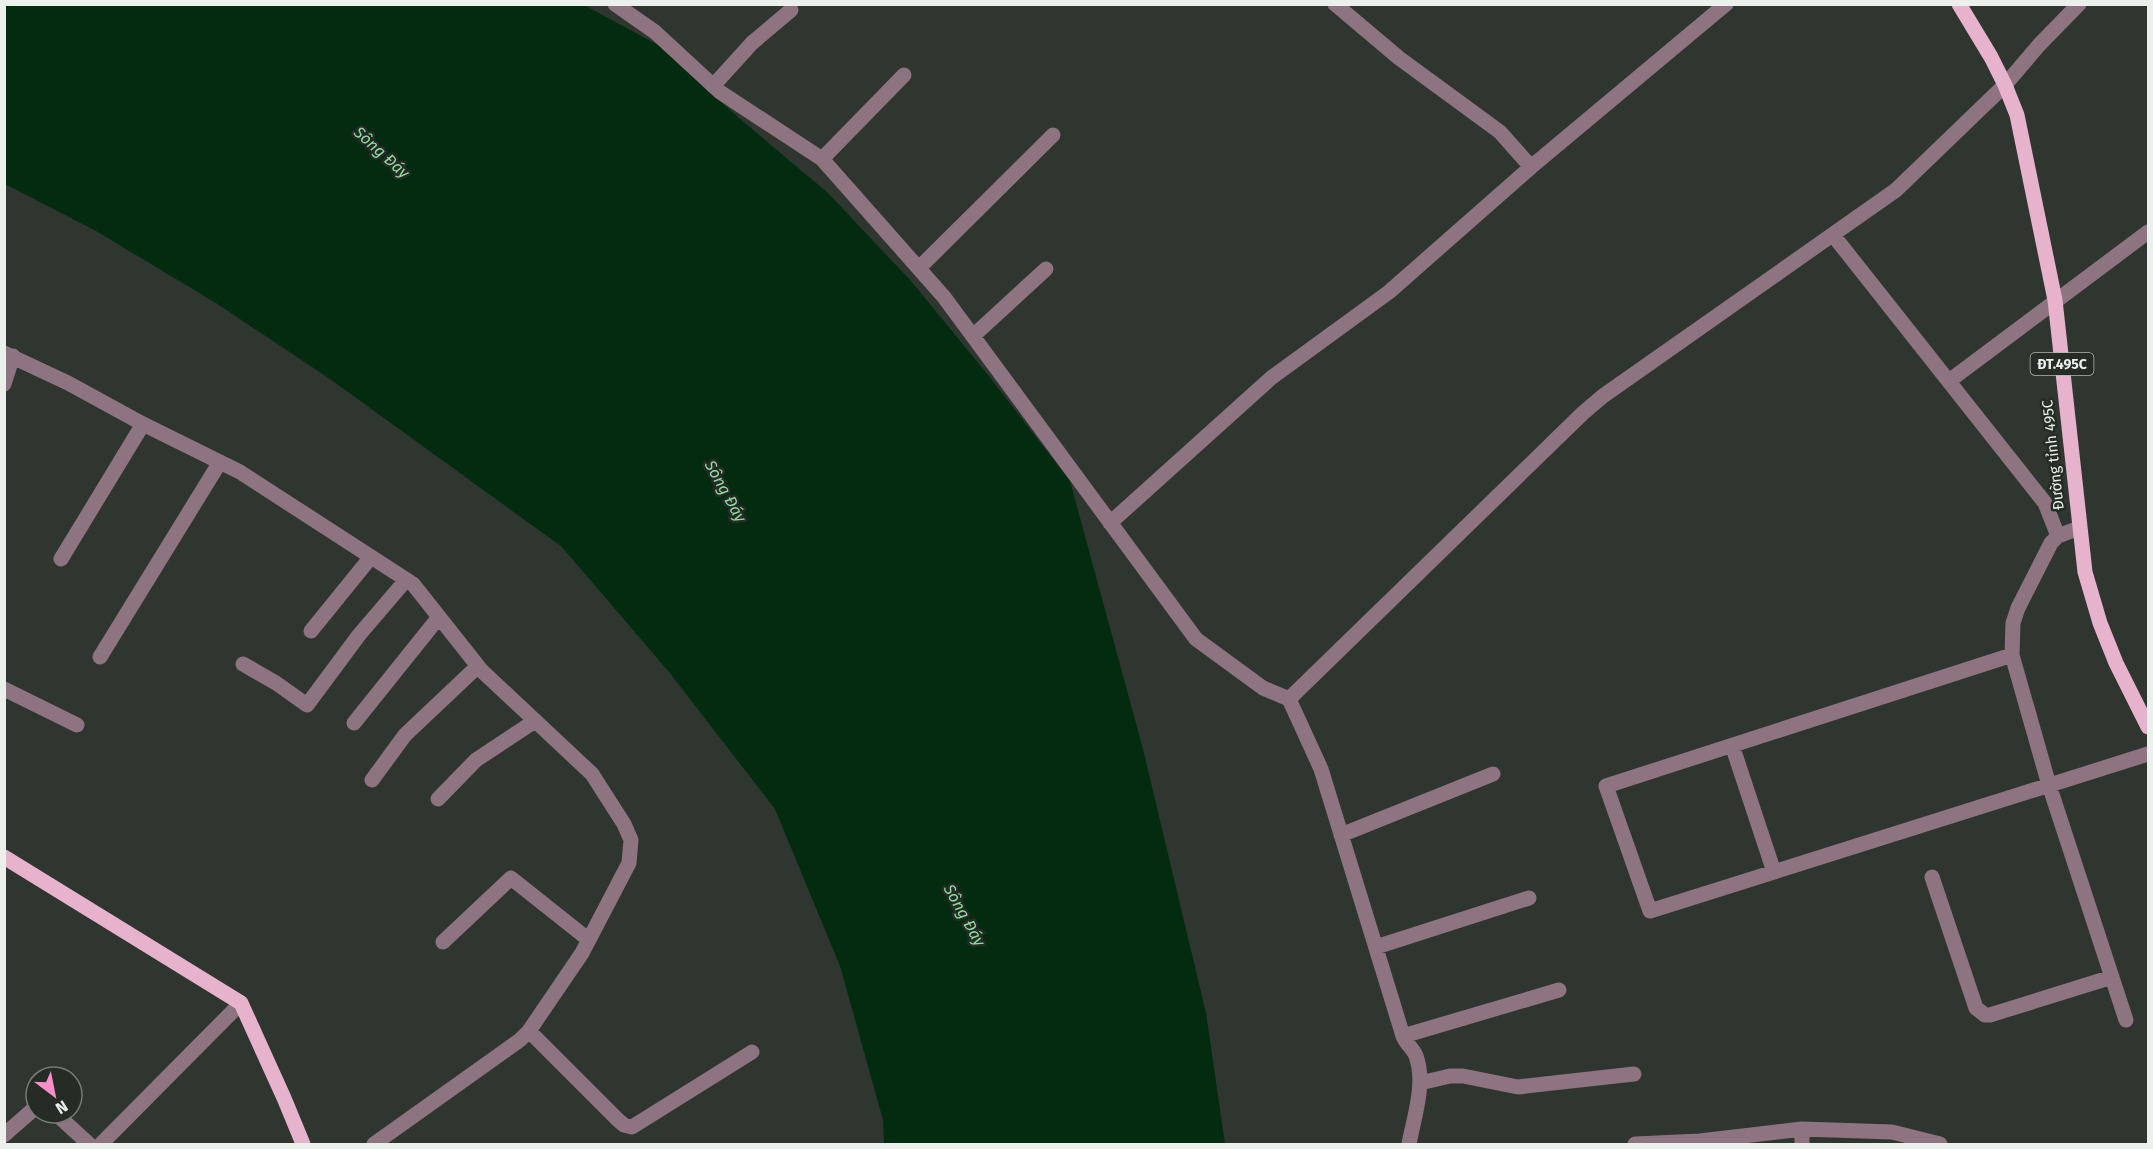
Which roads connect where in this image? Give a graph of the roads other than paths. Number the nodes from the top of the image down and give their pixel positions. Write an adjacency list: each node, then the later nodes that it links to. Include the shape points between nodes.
1 (615, 4): 9 (street, via 655,32)
2 (1335, 4): 12 (street, via 1399,58 1500,132)
3 (1726, 4): 12 (street)
4 (1959, 4): 8 (main road, Đường tỉnh 495C / ĐT.495C)
5 (2079, 4): 8 (street)
6 (791, 10): 9 (street, via 752,43)
7 (904, 75): 11 (street)
8 (2005, 85): 14 (street, via 1896,190); 17 (main road, Đường tỉnh 495C / ĐT.495C, via 2017,115)
9 (713, 86): 11 (street)
10 (1053, 135): 15 (street)
11 (822, 159): 15 (street)
12 (1531, 167): 24 (street, via 1389,292 1270,378)
13 (2148, 232): 17 (street)
14 (1833, 235): 20 (street); 37 (street, via 1583,413)
15 (919, 268): 18 (street)
16 (1046, 269): 18 (street)
17 (2055, 300): 20 (street); 25 (main road, Đường tỉnh 495C / ĐT.495C)
18 (973, 336): 24 (street)
19 (9, 355): 21 (street); 22 (street, via 68,382)
20 (1949, 381): 26 (street, via 2045,503)
21 (4, 384)
22 (142, 424): 23 (street); 28 (street)
23 (220, 462): 27 (street); 33 (street)
24 (1110, 523): 37 (street, via 1200,643 1263,688)
25 (2079, 528): 26 (street); 41 (main road, Đường tỉnh 495C / ĐT.495C, via 2085,572 2100,623)
26 (2058, 536): 32 (street, via 2018,608 2013,623)
27 (371, 557): 29 (street); 31 (street)
28 (61, 559)
29 (406, 580): 30 (street); 34 (street, via 307,705)
30 (439, 617): 35 (street); 39 (street)
31 (311, 631)
32 (2012, 655): 42 (street); 46 (street)
33 (100, 657)
34 (243, 664)
35 (478, 666): 38 (street); 45 (street, via 405,735)
36 (4, 689): 40 (street)
37 (1289, 699): 48 (street, via 1321,770)
38 (535, 721): 47 (street, via 476,760); 53 (street, via 592,774 631,840 629,863)
39 (354, 723)
40 (77, 725)
41 (2148, 727)
42 (1732, 745): 50 (street); 50 (street, via 1606,786 1650,911)
43 (2148, 754): 46 (street)
44 (1492, 774): 48 (street)
45 (372, 780)
46 (2049, 785): 50 (street); 56 (street)
47 (438, 799)
48 (1341, 835): 55 (street)
49 (4, 857): 58 (main road)
50 (1774, 872)
51 (1932, 877): 56 (street, via 1976,1008 1985,1015)
52 (1529, 898): 55 (street)
53 (589, 940): 54 (street, via 511,878); 60 (street)
54 (443, 942)
55 (1376, 947): 61 (street)
56 (2112, 977): 59 (street)
57 (1559, 990): 61 (street)
58 (241, 1003): 72 (street); 73 (main road)
59 (2126, 1020)
60 (529, 1031): 62 (street, via 628,1127 636,1126); 74 (street)
61 (1403, 1036): 64 (street, via 1416,1054)
62 (752, 1052)
63 (1634, 1074): 64 (street, via 1518,1087 1463,1076)
64 (1420, 1083): 75 (street)
65 (24, 1118): 68 (street)
66 (68, 1125): 71 (street)
67 (1802, 1129): 69 (street); 78 (street); 79 (street, via 1892,1132)
68 (4, 1135)
69 (1747, 1140): 70 (street)
70 (1700, 1143): 77 (street)
71 (89, 1144)
72 (101, 1144)
73 (303, 1144)
74 (374, 1144)
75 (1408, 1144)
76 (1635, 1144): 77 (street)
77 (1642, 1144)
78 (1802, 1144)
79 (1940, 1144)

